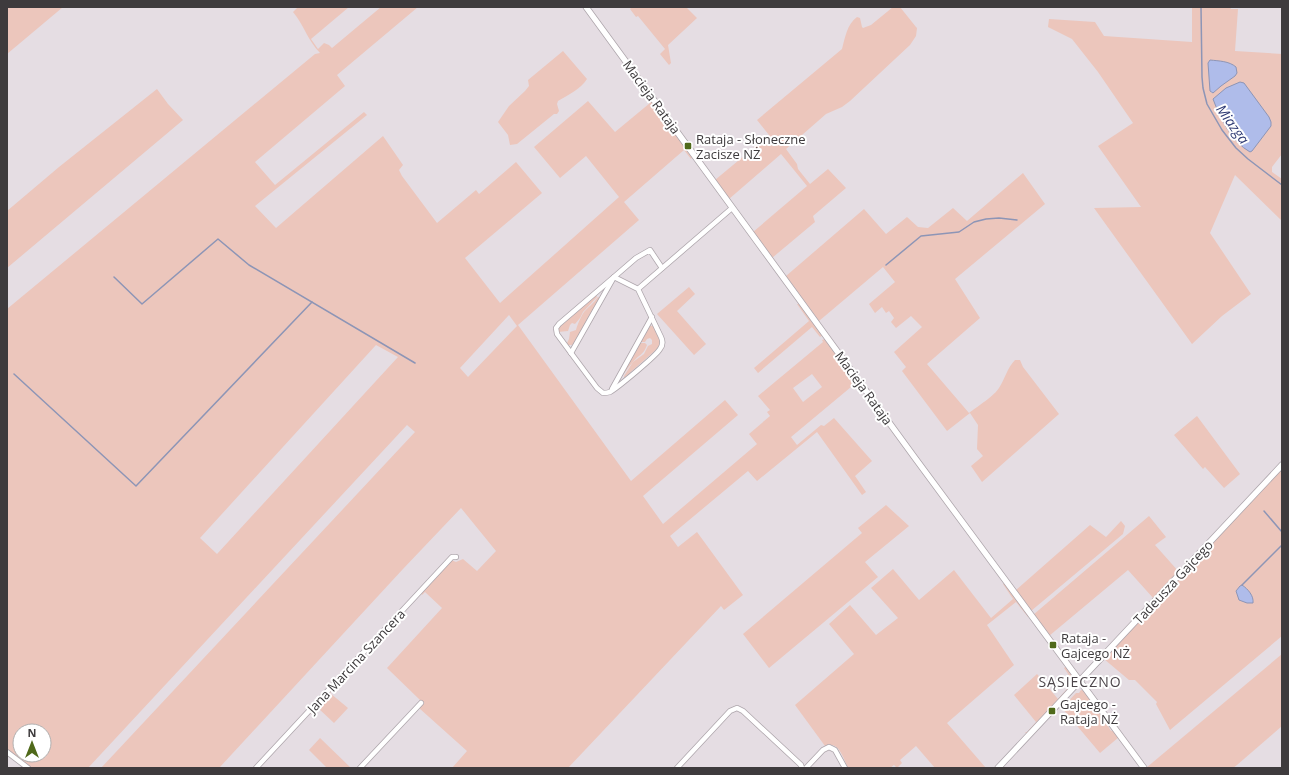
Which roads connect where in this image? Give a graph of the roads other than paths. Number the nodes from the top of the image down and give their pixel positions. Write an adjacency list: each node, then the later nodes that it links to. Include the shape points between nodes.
1 (586, 7): 2 (street, Macieja Rataja)
2 (732, 208): 3 (street); 11 (street, Macieja Rataja)
3 (662, 268): 4 (street, via 650,250); 5 (street)
4 (614, 277): 5 (street); 7 (street); 7 (street, via 557,326 557,334)
5 (638, 289): 6 (street)
6 (652, 316): 8 (street); 8 (street, via 662,339 660,349)
7 (571, 353): 8 (street, via 598,390 603,393)
8 (610, 392)
9 (1282, 465): 11 (street, Tadeusza Gajcego)
10 (456, 557): 15 (street, Jana Marcina Szancera, via 452,557)
11 (1080, 682): 21 (street, Tadeusza Gajcego); 22 (street, Macieja Rataja)
12 (421, 703): 16 (street)
13 (7, 752): 14 (street)
14 (28, 768)
15 (256, 768)
16 (360, 768)
17 (677, 768): 18 (street, via 730,711 736,708 743,711 801,764)
18 (802, 768)
19 (806, 768): 20 (street, via 824,748 831,747)
20 (845, 768)
21 (998, 768)
22 (1144, 768)

